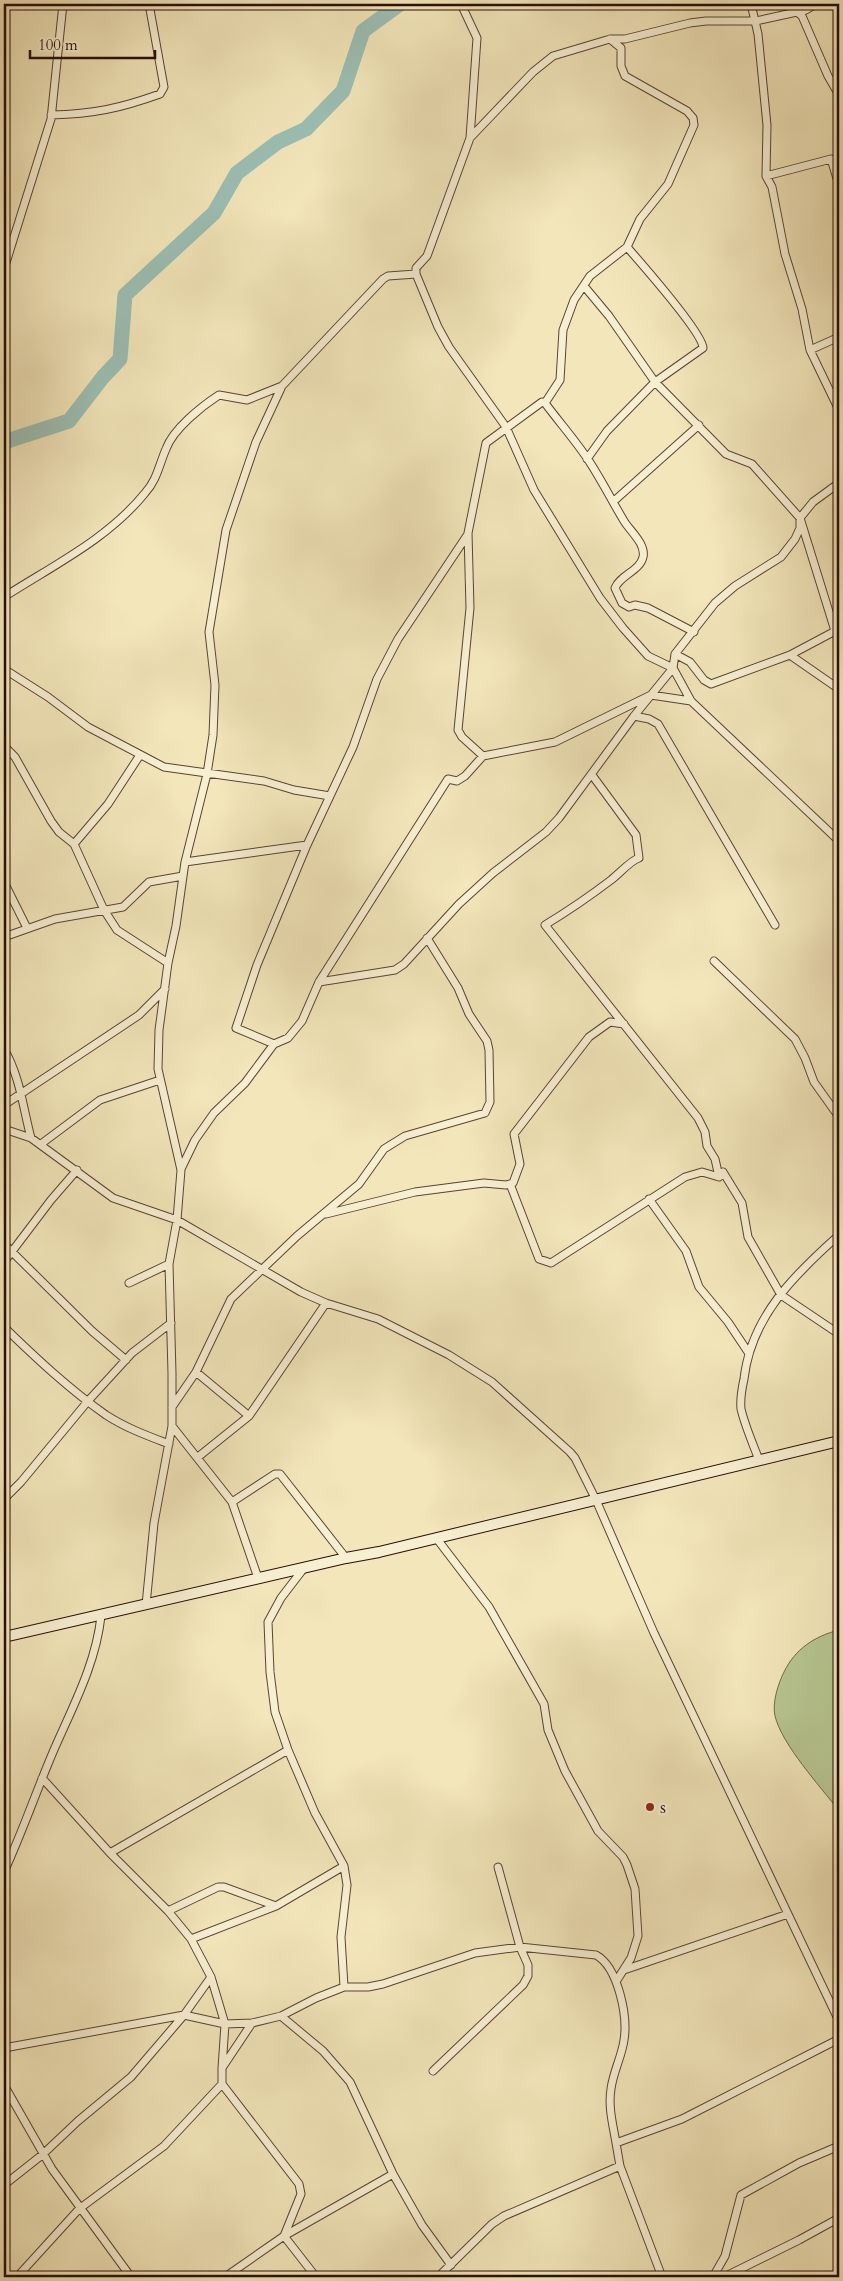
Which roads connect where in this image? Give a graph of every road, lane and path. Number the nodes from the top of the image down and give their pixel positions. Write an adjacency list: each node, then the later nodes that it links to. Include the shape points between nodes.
1 (63, 4): 10 (street)
2 (149, 4): 10 (street, via 164,87 160,94 120,108)
3 (461, 4): 11 (street, via 477,38)
4 (751, 4): 7 (street)
5 (816, 4): 6 (street)
6 (797, 12): 7 (street); 9 (street, via 802,16)
7 (756, 21): 8 (street, via 706,21 625,39); 12 (street, via 767,125)
8 (610, 39): 11 (street, via 553,56 527,78); 14 (street, via 621,48 620,66 624,76 687,111 694,125 668,184 640,220)
9 (839, 95)
10 (52, 115): 15 (street)
11 (470, 138): 16 (street, via 427,256 416,268)
12 (766, 176): 13 (street, via 831,159); 19 (street, via 772,187 785,254 802,309)
13 (839, 185)
14 (627, 247): 17 (street, via 590,276); 20 (street, via 704,345)
15 (4, 269)
16 (416, 274): 21 (street, via 383,279); 26 (street, via 449,347)
17 (584, 286): 20 (street); 23 (street, via 574,300 563,330 560,380)
18 (839, 336): 19 (street)
19 (810, 350): 22 (street)
20 (655, 382): 25 (street); 27 (street, via 608,431)
21 (282, 386): 32 (street, via 254,399 219,396 210,402 170,439 158,473 136,504 84,546); 46 (street, via 256,442 226,530 209,632 215,686)
22 (837, 398): 24 (street)
23 (545, 403): 26 (street); 27 (street)
24 (839, 410)
25 (700, 425): 29 (street); 30 (street, via 726,454 752,464)
26 (506, 427): 31 (street, via 486,443); 37 (street, via 534,490 600,598 648,656)
27 (588, 459): 29 (street)
28 (839, 483): 30 (street, via 813,502)
29 (614, 502): 34 (street, via 642,548 644,557 617,583 615,588 622,603 629,607 648,608)
30 (800, 518): 33 (street); 34 (street, via 795,539 781,557 728,591)
31 (468, 533): 45 (street, via 470,608 458,730); 48 (street, via 398,639 377,679 353,747)
32 (4, 597)
33 (837, 630): 36 (street)
34 (694, 632): 35 (street)
35 (675, 654): 36 (street, via 690,662 704,680 712,684); 37 (street)
36 (790, 655): 39 (street)
37 (673, 668): 40 (street); 41 (street)
38 (4, 669): 44 (street, via 88,727)
39 (839, 689)
40 (651, 695): 41 (street); 42 (street); 45 (street, via 554,742)
41 (691, 701): 49 (street)
42 (634, 716): 47 (street); 56 (street, via 658,724)
43 (4, 746): 50 (street, via 15,757 55,827)
44 (140, 755): 46 (street, via 164,767); 50 (street, via 108,804)
45 (483, 756): 62 (street, via 466,776 456,781 448,779)
46 (207, 774): 48 (street, via 264,781); 52 (street)
47 (592, 774): 59 (street, via 546,832 459,904); 64 (street, via 636,835 639,858 546,926)
48 (330, 796): 51 (street)
49 (839, 841)
50 (74, 844): 55 (street)
51 (307, 845): 52 (street); 65 (street, via 257,965 236,1028)
52 (185, 862): 53 (street)
53 (183, 876): 55 (street, via 149,882 123,907); 61 (street)
54 (4, 882): 57 (street)
55 (104, 910): 57 (street); 61 (street, via 117,930)
56 (775, 925)
57 (27, 928): 58 (street)
58 (4, 937)
59 (427, 938): 62 (street, via 395,970); 79 (street, via 486,1041 490,1102 485,1113 392,1142 359,1184)
60 (714, 961): 70 (street, via 795,1040 814,1082)
61 (168, 963): 63 (street)
62 (319, 982): 65 (street, via 302,1021 288,1038)
63 (165, 989): 67 (street, via 158,1049); 68 (street, via 139,1015)
64 (624, 1024): 76 (street, via 698,1118); 77 (street, via 610,1022 592,1034 514,1134 520,1164 516,1180)
65 (274, 1044): 75 (street, via 245,1083 214,1113 195,1140)
66 (4, 1049): 68 (street, via 16,1073)
67 (160, 1080): 73 (street, via 100,1100); 75 (street)
68 (19, 1094): 69 (street); 72 (street)
69 (4, 1105)
70 (839, 1117)
71 (4, 1129): 72 (street)
72 (31, 1138): 73 (street)
73 (41, 1144): 74 (street)
74 (77, 1170): 80 (street, via 113,1198); 83 (street)
75 (181, 1170): 80 (street)
76 (719, 1177): 78 (street, via 702,1172 690,1175); 88 (street, via 724,1172 735,1189 742,1203 748,1237)
77 (510, 1184): 78 (street, via 537,1255 547,1263); 79 (street, via 484,1183 415,1192)
78 (649, 1199): 93 (street, via 686,1250 698,1287)
79 (324, 1215): 86 (street, via 296,1236)
80 (177, 1220): 85 (street); 86 (street)
81 (839, 1235): 88 (street)
82 (4, 1244): 83 (street)
83 (13, 1252): 84 (street); 94 (street, via 92,1331)
84 (4, 1262)
85 (169, 1264): 87 (street); 90 (street)
86 (262, 1270): 89 (street); 95 (street, via 226,1307)
87 (129, 1284)
88 (781, 1295): 92 (street); 93 (street, via 764,1317)
89 (326, 1304): 98 (street); 105 (street, via 378,1319 450,1355 492,1382 570,1452)
90 (171, 1323): 94 (street); 97 (street)
91 (4, 1327): 96 (street, via 47,1369)
92 (839, 1334)
93 (748, 1352): 103 (street, via 741,1409)
94 (126, 1360): 96 (street)
95 (196, 1372): 97 (street); 98 (street)
96 (88, 1401): 101 (street, via 123,1424); 104 (street)
97 (172, 1407): 99 (street)
98 (249, 1416): 102 (street)
99 (172, 1426): 101 (street); 102 (street)
100 (839, 1440): 103 (street)
101 (169, 1444): 111 (street, via 154,1523)
102 (198, 1457): 106 (street)
103 (759, 1460): 105 (street)
104 (4, 1499)
105 (596, 1500): 107 (street); 122 (street, via 654,1633)
106 (232, 1502): 108 (street, via 275,1474 280,1474); 110 (street)
107 (437, 1539): 108 (street); 125 (street, via 489,1607 545,1708 548,1730 564,1771 598,1831 627,1865 635,1889 638,1936 637,1946)
108 (346, 1558): 109 (street)
109 (304, 1568): 110 (street); 114 (street, via 268,1622 275,1712)
110 (258, 1578): 111 (street)
111 (146, 1605): 112 (street)
112 (101, 1616): 113 (street); 115 (street, via 99,1637 91,1662)
113 (4, 1637)
114 (288, 1750): 116 (street); 117 (street, via 315,1813)
115 (42, 1778): 116 (street); 119 (street)
116 (110, 1853): 121 (street)
117 (344, 1866): 120 (street); 128 (street, via 346,1885 341,1936)
118 (498, 1867): 124 (street)
119 (4, 1872)
120 (276, 1906): 121 (street, via 218,1887); 123 (street)
121 (168, 1911): 123 (street)
122 (788, 1914): 125 (street); 131 (street)
123 (191, 1939): 126 (street)
124 (520, 1947): 127 (street, via 596,1955 606,1962); 128 (street, via 475,1953 383,1984); 137 (street, via 528,1965 528,1976 523,1985)
125 (624, 1970): 127 (street)
126 (210, 1977): 129 (street); 133 (street)
127 (616, 1980): 140 (street, via 624,2039 611,2088 610,2107)
128 (344, 1987): 130 (street)
129 (184, 2015): 133 (street); 135 (street); 142 (street, via 131,2077)
130 (281, 2016): 132 (street); 144 (street, via 323,2051 350,2082)
131 (839, 2021)
132 (252, 2023): 133 (street); 136 (street)
133 (225, 2024): 136 (street)
134 (839, 2039): 140 (street, via 682,2119)
135 (4, 2048)
136 (222, 2068): 138 (street)
137 (433, 2071)
138 (222, 2084): 146 (street, via 164,2146); 148 (street, via 299,2184 301,2194)
139 (4, 2085): 142 (street)
140 (616, 2143): 143 (street)
141 (839, 2146): 156 (street, via 799,2163 741,2195 725,2256)
142 (42, 2155): 145 (street); 146 (street)
143 (620, 2166): 149 (street, via 504,2216); 155 (street)
144 (393, 2174): 148 (street); 149 (street, via 422,2225)
145 (4, 2185)
146 (79, 2209): 150 (street); 151 (street)
147 (839, 2218): 157 (street)
148 (284, 2236): 152 (street); 153 (street)
149 (451, 2265): 154 (street)
150 (17, 2277)
151 (131, 2277)
152 (225, 2277)
153 (316, 2277)
154 (438, 2277)
155 (662, 2277)
156 (714, 2277)
157 (724, 2277)

